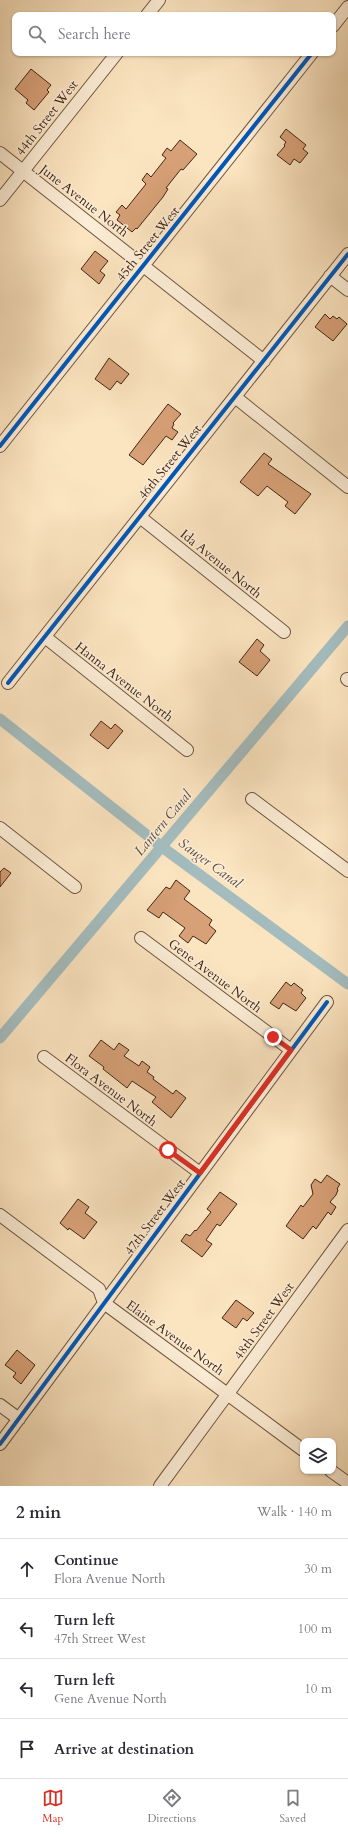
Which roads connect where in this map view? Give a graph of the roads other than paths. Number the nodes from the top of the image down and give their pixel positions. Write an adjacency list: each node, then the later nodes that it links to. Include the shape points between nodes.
1 (159, 0): 3 (street)
2 (348, 7): 4 (street)
3 (149, 12)
4 (336, 22)
5 (115, 56): 8 (street, 44th Street West)
6 (310, 56): 11 (street, 45th Street West)
7 (0, 153): 8 (street, June Avenue North)
8 (23, 171): 9 (street, 44th Street West); 11 (street, June Avenue North)
9 (0, 200)
10 (348, 254): 12 (street, 46th Street West)
11 (143, 265): 14 (street, June Avenue North); 16 (street, 45th Street West)
12 (330, 276): 13 (street); 14 (street, 46th Street West)
13 (348, 290)
14 (264, 361): 15 (street, 46th Street West)
15 (235, 397): 17 (street); 18 (street, 46th Street West)
16 (0, 446)
17 (348, 487)
18 (140, 516): 19 (street, Ida Avenue North); 20 (street, 46th Street West)
19 (284, 632)
20 (45, 637): 21 (street, 46th Street West); 22 (street, Hanna Avenue North)
21 (8, 683)
22 (187, 750)
23 (252, 799): 25 (street)
24 (0, 828): 26 (street)
25 (348, 870)
26 (74, 887)
27 (141, 938): 29 (street, Gene Avenue North)
28 (327, 1002): 29 (street, 47th Street West)
29 (291, 1050): 31 (street, 47th Street West)
30 (44, 1057): 31 (street, Flora Avenue North)
31 (200, 1173): 34 (street, 47th Street West)
32 (0, 1215): 34 (street, Elaine Avenue North, via 99,1289)
33 (348, 1230): 35 (street, 48th Street West)
34 (104, 1303): 35 (street, Elaine Avenue North); 37 (street, 47th Street West)
35 (227, 1394): 39 (street, Elaine Avenue North); 42 (street, 48th Street West)
36 (0, 1405): 37 (street)
37 (19, 1419): 38 (street, 47th Street West)
38 (0, 1444)
39 (300, 1448)
40 (335, 1474): 41 (street)
41 (348, 1483)
42 (160, 1486)

